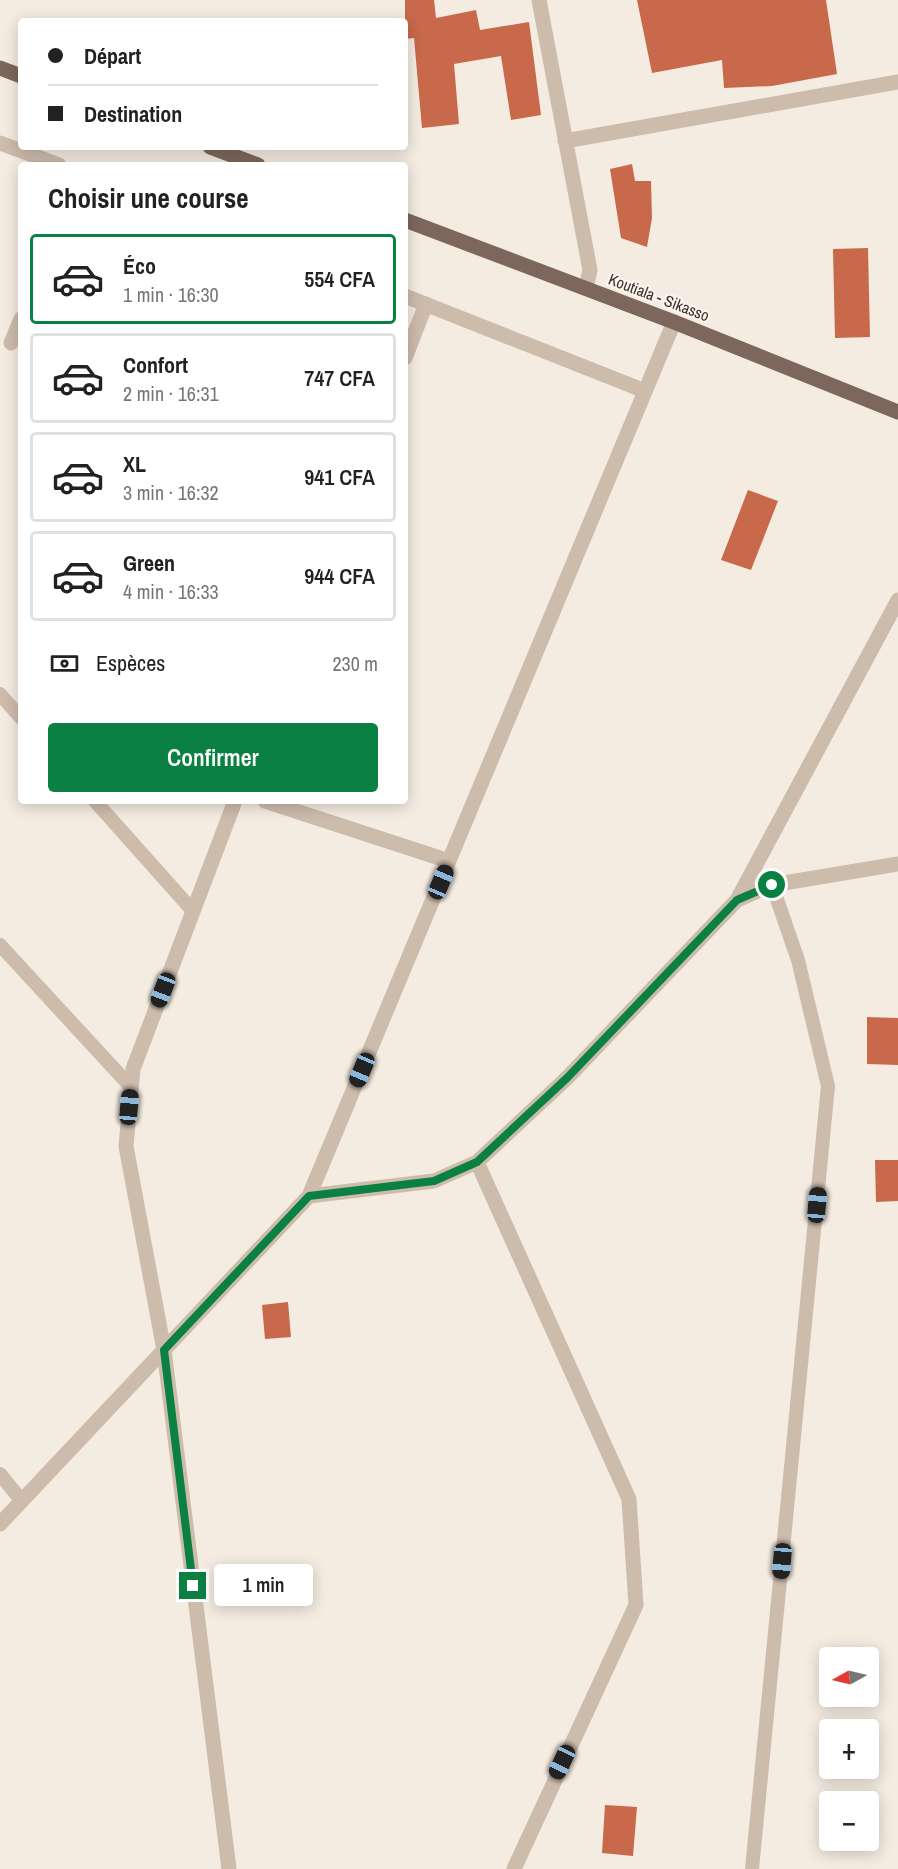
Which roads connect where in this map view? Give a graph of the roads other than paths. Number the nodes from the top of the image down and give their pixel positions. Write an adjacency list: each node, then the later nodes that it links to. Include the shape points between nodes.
1 (539, 0): 5 (street)
2 (0, 69): 3 (main road)
3 (18, 75)
4 (898, 82): 5 (street)
5 (565, 141): 13 (street, via 590,270)
6 (0, 143): 7 (street)
7 (18, 150)
8 (19, 150): 10 (street)
9 (218, 150): 11 (main road)
10 (51, 162)
11 (250, 162)
12 (408, 221): 13 (main road, Koutiala - Sikasso)
13 (586, 288): 16 (main road, Koutiala - Sikasso)
14 (408, 297): 15 (street)
15 (426, 304): 19 (street); 20 (street)
16 (674, 322): 20 (street); 21 (main road, Koutiala - Sikasso)
17 (18, 326): 18 (street)
18 (11, 343)
19 (408, 350)
20 (645, 391): 28 (street)
21 (898, 412)
22 (898, 600): 31 (street)
23 (0, 694): 24 (lane)
24 (18, 715)
25 (98, 804): 32 (lane)
26 (234, 804): 32 (street)
27 (275, 804): 28 (street)
28 (450, 861): 36 (street)
29 (898, 864): 30 (street)
30 (772, 885): 31 (street); 43 (lane, via 798,960 828,1086)
31 (737, 900): 35 (street, via 567,1078)
32 (194, 911): 34 (street, via 133,1069)
33 (0, 945): 34 (lane)
34 (131, 1087): 37 (street, via 126,1146)
35 (477, 1162): 36 (street, via 434,1181); 42 (street, via 629,1499 636,1605)
36 (309, 1196): 37 (street)
37 (164, 1350): 39 (street); 41 (street)
38 (0, 1474): 39 (lane)
39 (21, 1500): 40 (street)
40 (0, 1524)
41 (229, 1869)
42 (514, 1869)
43 (752, 1869)

